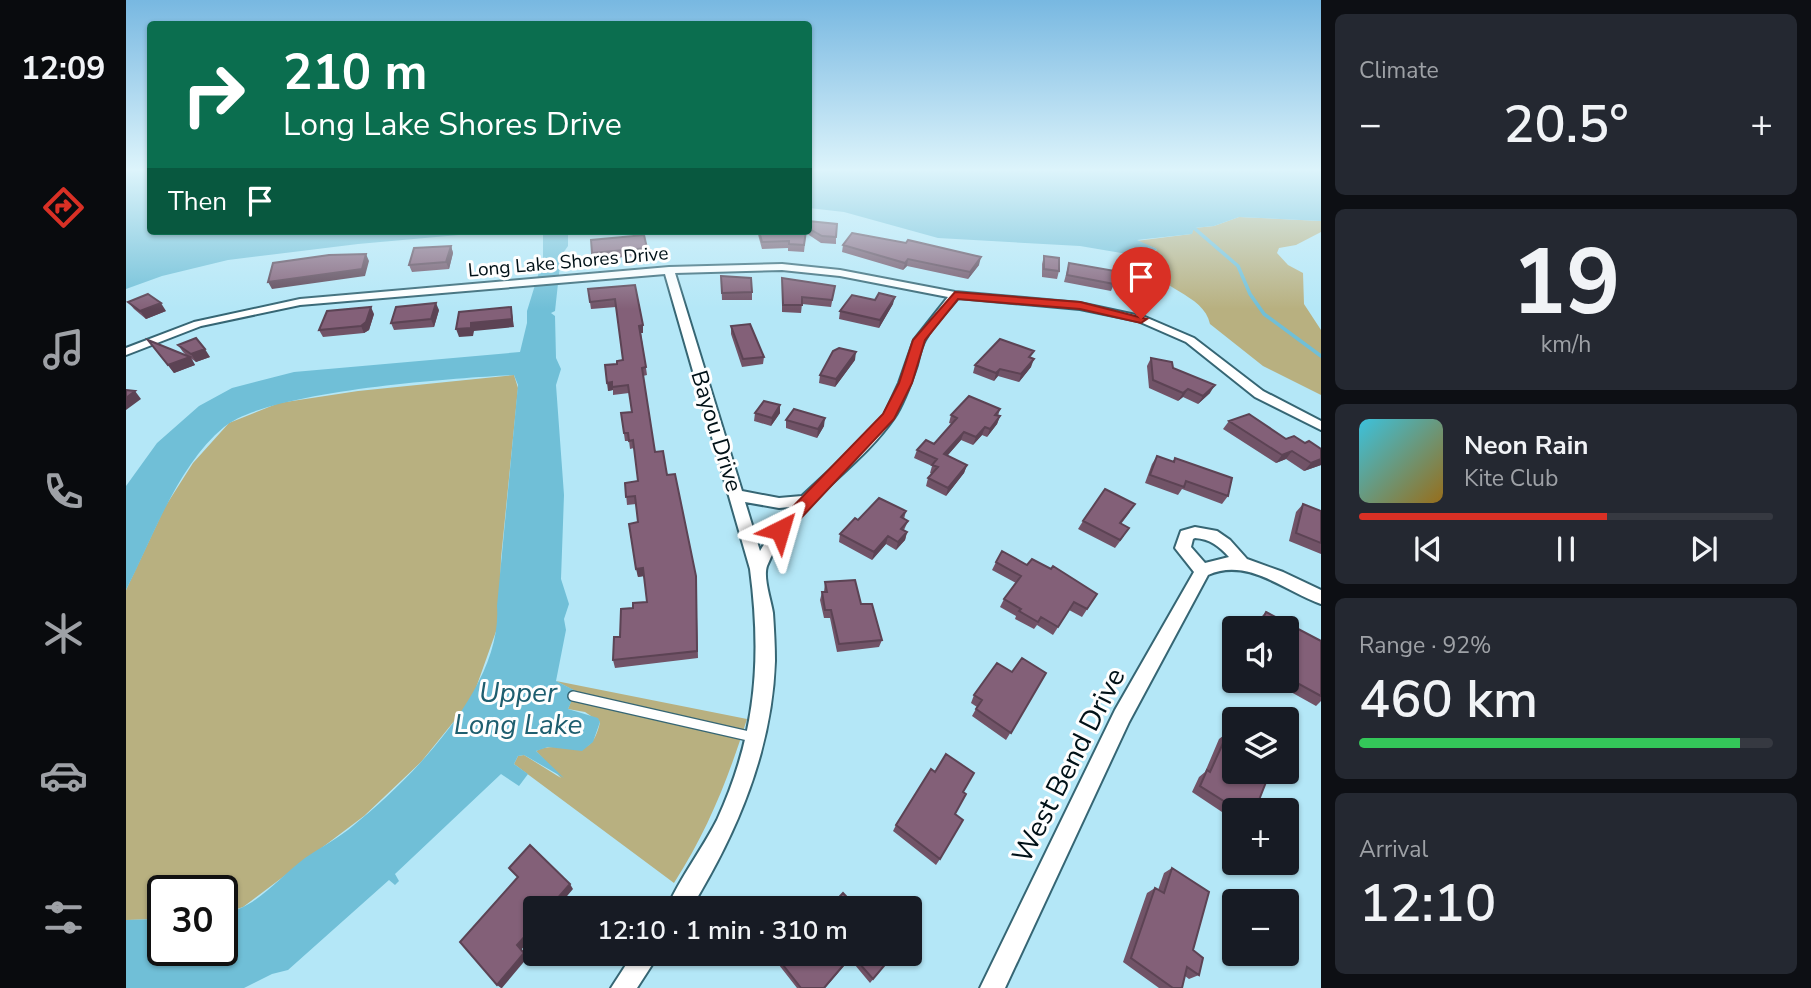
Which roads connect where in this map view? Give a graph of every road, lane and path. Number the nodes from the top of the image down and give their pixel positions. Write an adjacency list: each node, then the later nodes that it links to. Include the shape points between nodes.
1 (669, 270): 2 (street, Long Lake Shores Drive, via 799,268); 3 (street, Long Lake Shores Drive, via 256,309 198,324); 5 (street, Bayou Drive)
2 (955, 295): 4 (street, Long Lake Shores Drive, via 1080,306 1161,326 1201,347 1259,394); 6 (street, via 919,340 889,416 862,448)
3 (126, 352)
4 (1321, 426)
5 (737, 495): 6 (street); 8 (street, Bayou Drive)
6 (804, 501): 8 (street, via 780,530)
7 (1242, 564): 9 (street, via 1225,561); 9 (street, via 1219,538 1186,535 1183,548); 10 (street)
8 (758, 569): 12 (street, Bayou Drive, via 768,653)
9 (1202, 571): 16 (street, West Bend Drive, via 1122,716)
10 (1321, 597)
11 (573, 696): 12 (lane)
12 (757, 738): 13 (street, Bayou Drive, via 724,824)
13 (685, 896)
14 (640, 966): 15 (street)
15 (628, 986)
16 (992, 988)

